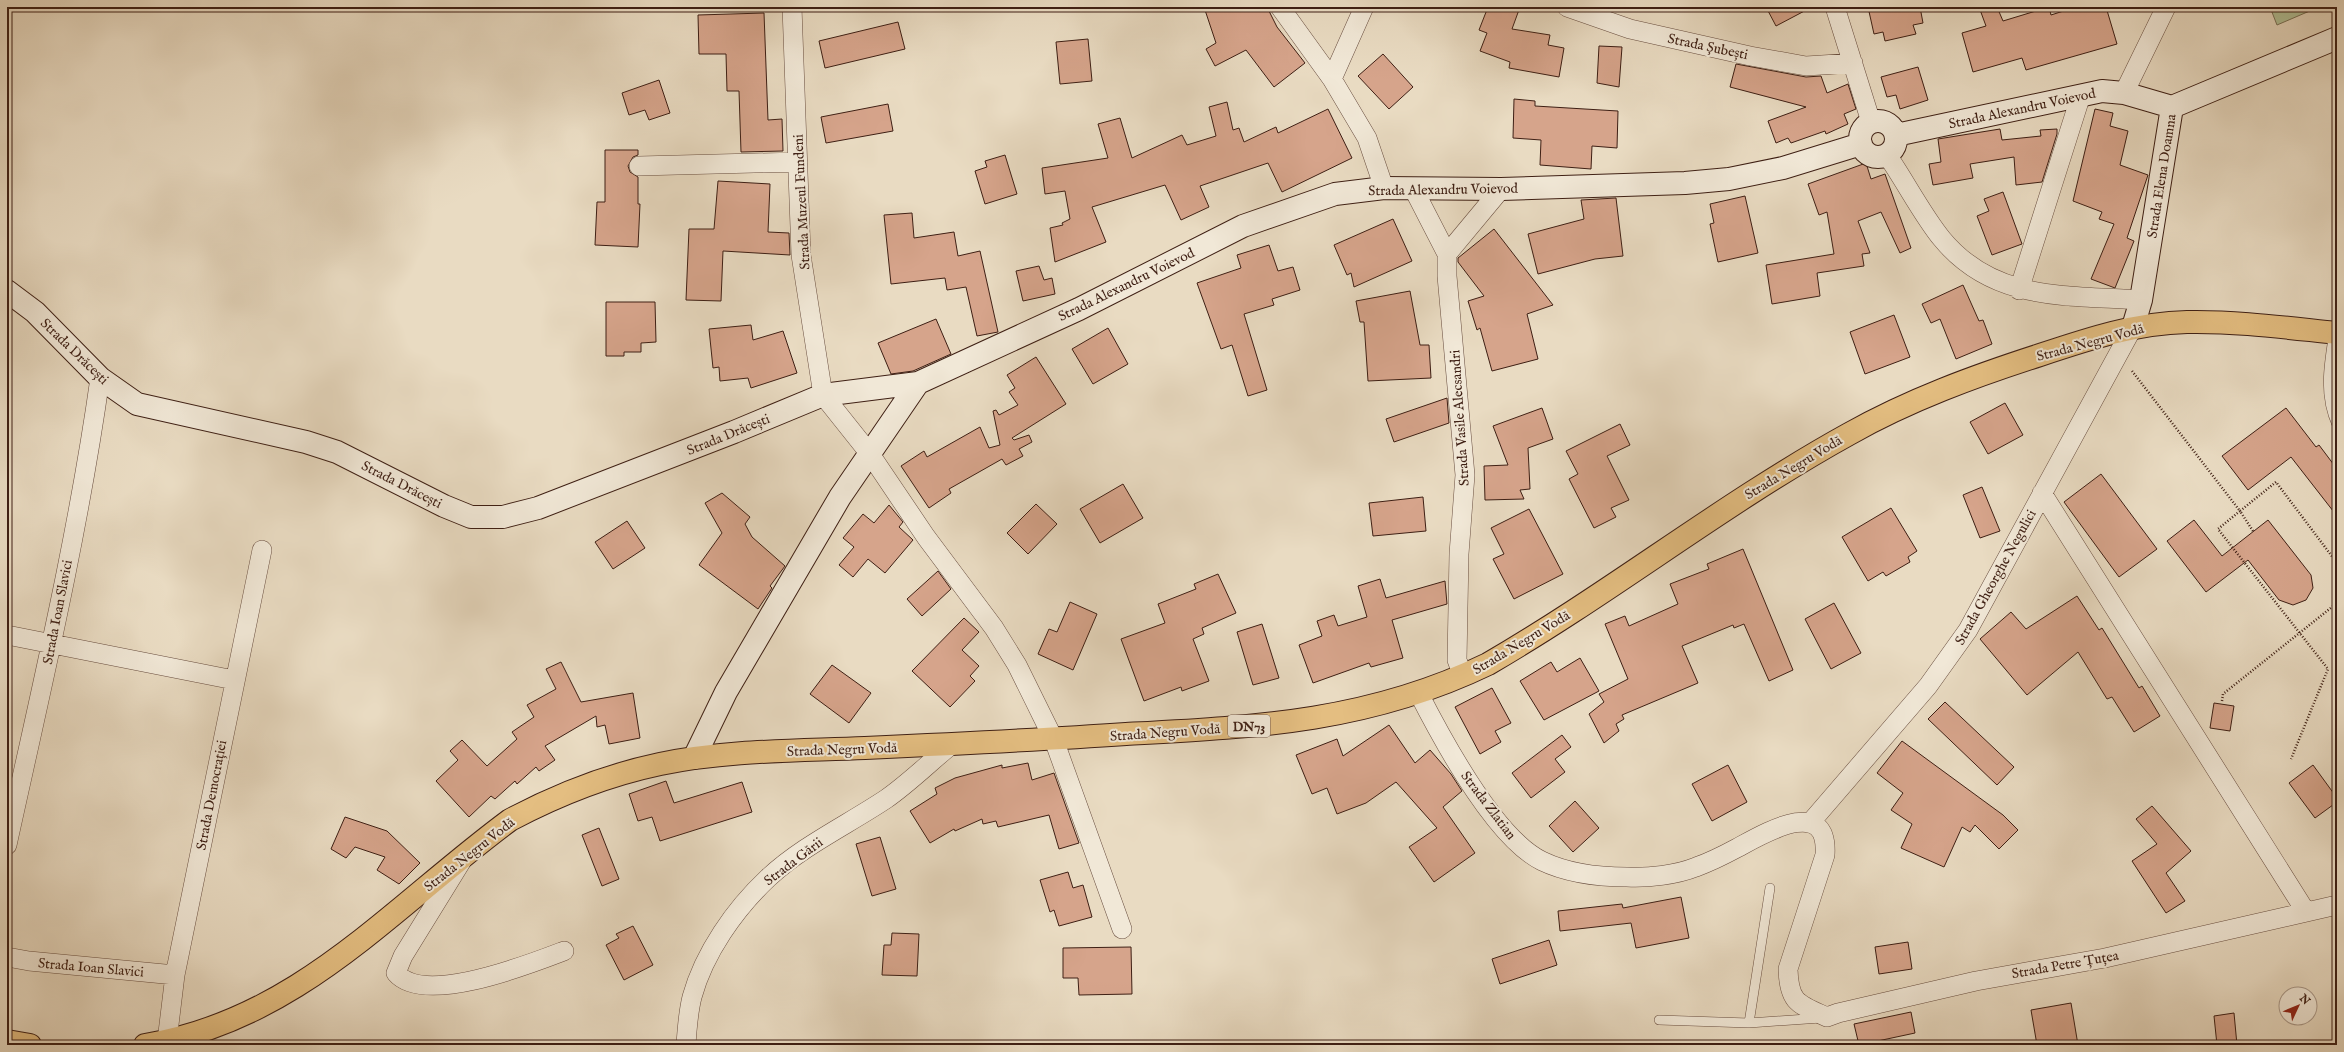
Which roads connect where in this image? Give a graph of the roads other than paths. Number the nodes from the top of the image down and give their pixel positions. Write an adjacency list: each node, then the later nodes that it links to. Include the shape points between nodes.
1 (792, 7): 17 (street, Strada Muzeul Fundeni)
2 (1280, 7): 9 (street)
3 (1364, 7): 9 (street)
4 (1567, 7): 8 (street, Strada Șubești, via 1630,29 1750,56 1806,66)
5 (1835, 7): 8 (street)
6 (2166, 7): 10 (street)
7 (2337, 38): 12 (main road, Strada Elena Doamna)
8 (1853, 63): 13 (street)
9 (1332, 80): 19 (street, via 1367,138)
10 (2124, 93): 11 (main road, Strada Alexandru Voievod, via 2102,91); 12 (main road, Strada Alexandru Voievod)
11 (2081, 95): 14 (main road, Strada Alexandru Voievod); 23 (street)
12 (2172, 107): 25 (main road, Strada Elena Doamna)
13 (1872, 122): 14 (main road, via 1882,121 1891,126); 15 (main road, via 1862,131)
14 (1896, 135): 16 (main road, via 1895,147)
15 (1861, 144): 16 (main road, via 1867,153 1877,158); 21 (main road, Strada Alexandru Voievod, via 1783,168 1729,179 1685,183)
16 (1887, 155): 23 (street, via 1942,239 1970,266 1997,282)
17 (798, 162): 18 (street); 30 (street, Strada Muzeul Fundeni, via 801,255)
18 (640, 166)
19 (1384, 188): 20 (main road, Strada Alexandru Voievod); 29 (main road, Strada Alexandru Voievod, via 1335,194 1243,226 1079,309)
20 (1413, 188): 21 (main road, Strada Alexandru Voievod); 22 (street, Strada Vasile Alecsandri)
21 (1501, 188): 22 (street)
22 (1447, 254): 37 (street, Strada Vasile Alecsandri, via 1465,475 1459,554 1457,660)
23 (2019, 290): 25 (street)
24 (7, 291): 28 (main road, Strada Drăcești, via 35,312)
25 (2141, 300): 26 (main road, Strada Elena Doamna)
26 (2133, 327): 27 (main road, Strada Negru Vodă / DN73, via 2187,322); 33 (street, Strada Gheorghe Negulici); 37 (main road, Strada Negru Vodă / DN73, via 1966,381 1902,407 1850,433 1739,500 1517,647)
27 (2335, 333): 31 (lane, via 2327,378 2331,411)
28 (100, 378): 30 (main road, Strada Drăcești, via 138,404 306,442 337,452 444,506 472,517 503,517 538,508); 36 (street, Strada Ioan Slavici)
29 (918, 383): 30 (main road, Strada Drăcești); 32 (main road)
30 (823, 395): 32 (street)
31 (2337, 425)
32 (870, 454): 40 (street, via 994,628 1017,665); 42 (main road, via 840,497 726,692)
33 (2042, 493): 43 (street, Strada Gheorghe Negulici, via 1968,630 1928,686); 48 (street)
34 (262, 550): 38 (street, Strada Democrației)
35 (7, 634): 36 (street)
36 (51, 643): 38 (street); 44 (street, Strada Ioan Slavici)
37 (1463, 676): 39 (main road, Strada Negru Vodă / DN73)
38 (234, 680): 52 (street, Strada Democrației)
39 (1418, 692): 40 (main road, Strada Negru Vodă / DN73, via 1359,710 1272,725); 43 (street, Strada Zlatian, via 1440,734 1494,817 1522,848 1542,861 1586,873 1628,878 1664,875 1695,868 1769,830 1789,823)
40 (1054, 740): 41 (main road, Strada Negru Vodă / DN73); 49 (street)
41 (951, 744): 42 (main road, Strada Negru Vodă / DN73); 60 (street, Strada Gării, via 887,798 808,848 768,877 743,904 721,936 692,996)
42 (694, 758): 45 (main road, Strada Negru Vodă / DN73, via 652,766 585,786 556,798 510,820)
43 (1816, 827): 53 (street, via 1825,838 1825,855 1788,969 1788,986 1796,1002)
44 (7, 844)
45 (466, 854): 50 (street, via 403,956 396,973 402,980 424,985 460,982 498,974); 57 (main road, Strada Negru Vodă / DN73, via 365,937 300,985 244,1016)
46 (1770, 888): 55 (lane)
47 (2337, 905): 48 (street, Strada Petre Țuțea)
48 (2306, 912): 53 (street, Strada Petre Țuțea, via 2105,958 1976,980)
49 (1122, 929)
50 (564, 951)
51 (7, 956): 52 (street, Strada Ioan Slavici, via 29,961)
52 (175, 975): 57 (street, Strada Democrației)
53 (1827, 1017): 55 (lane)
54 (1659, 1020): 55 (lane)
55 (1749, 1023)
56 (7, 1041): 58 (main road)
57 (167, 1041): 59 (main road, Strada Negru Vodă / DN73)
58 (30, 1045)
59 (145, 1045)
60 (686, 1045)

